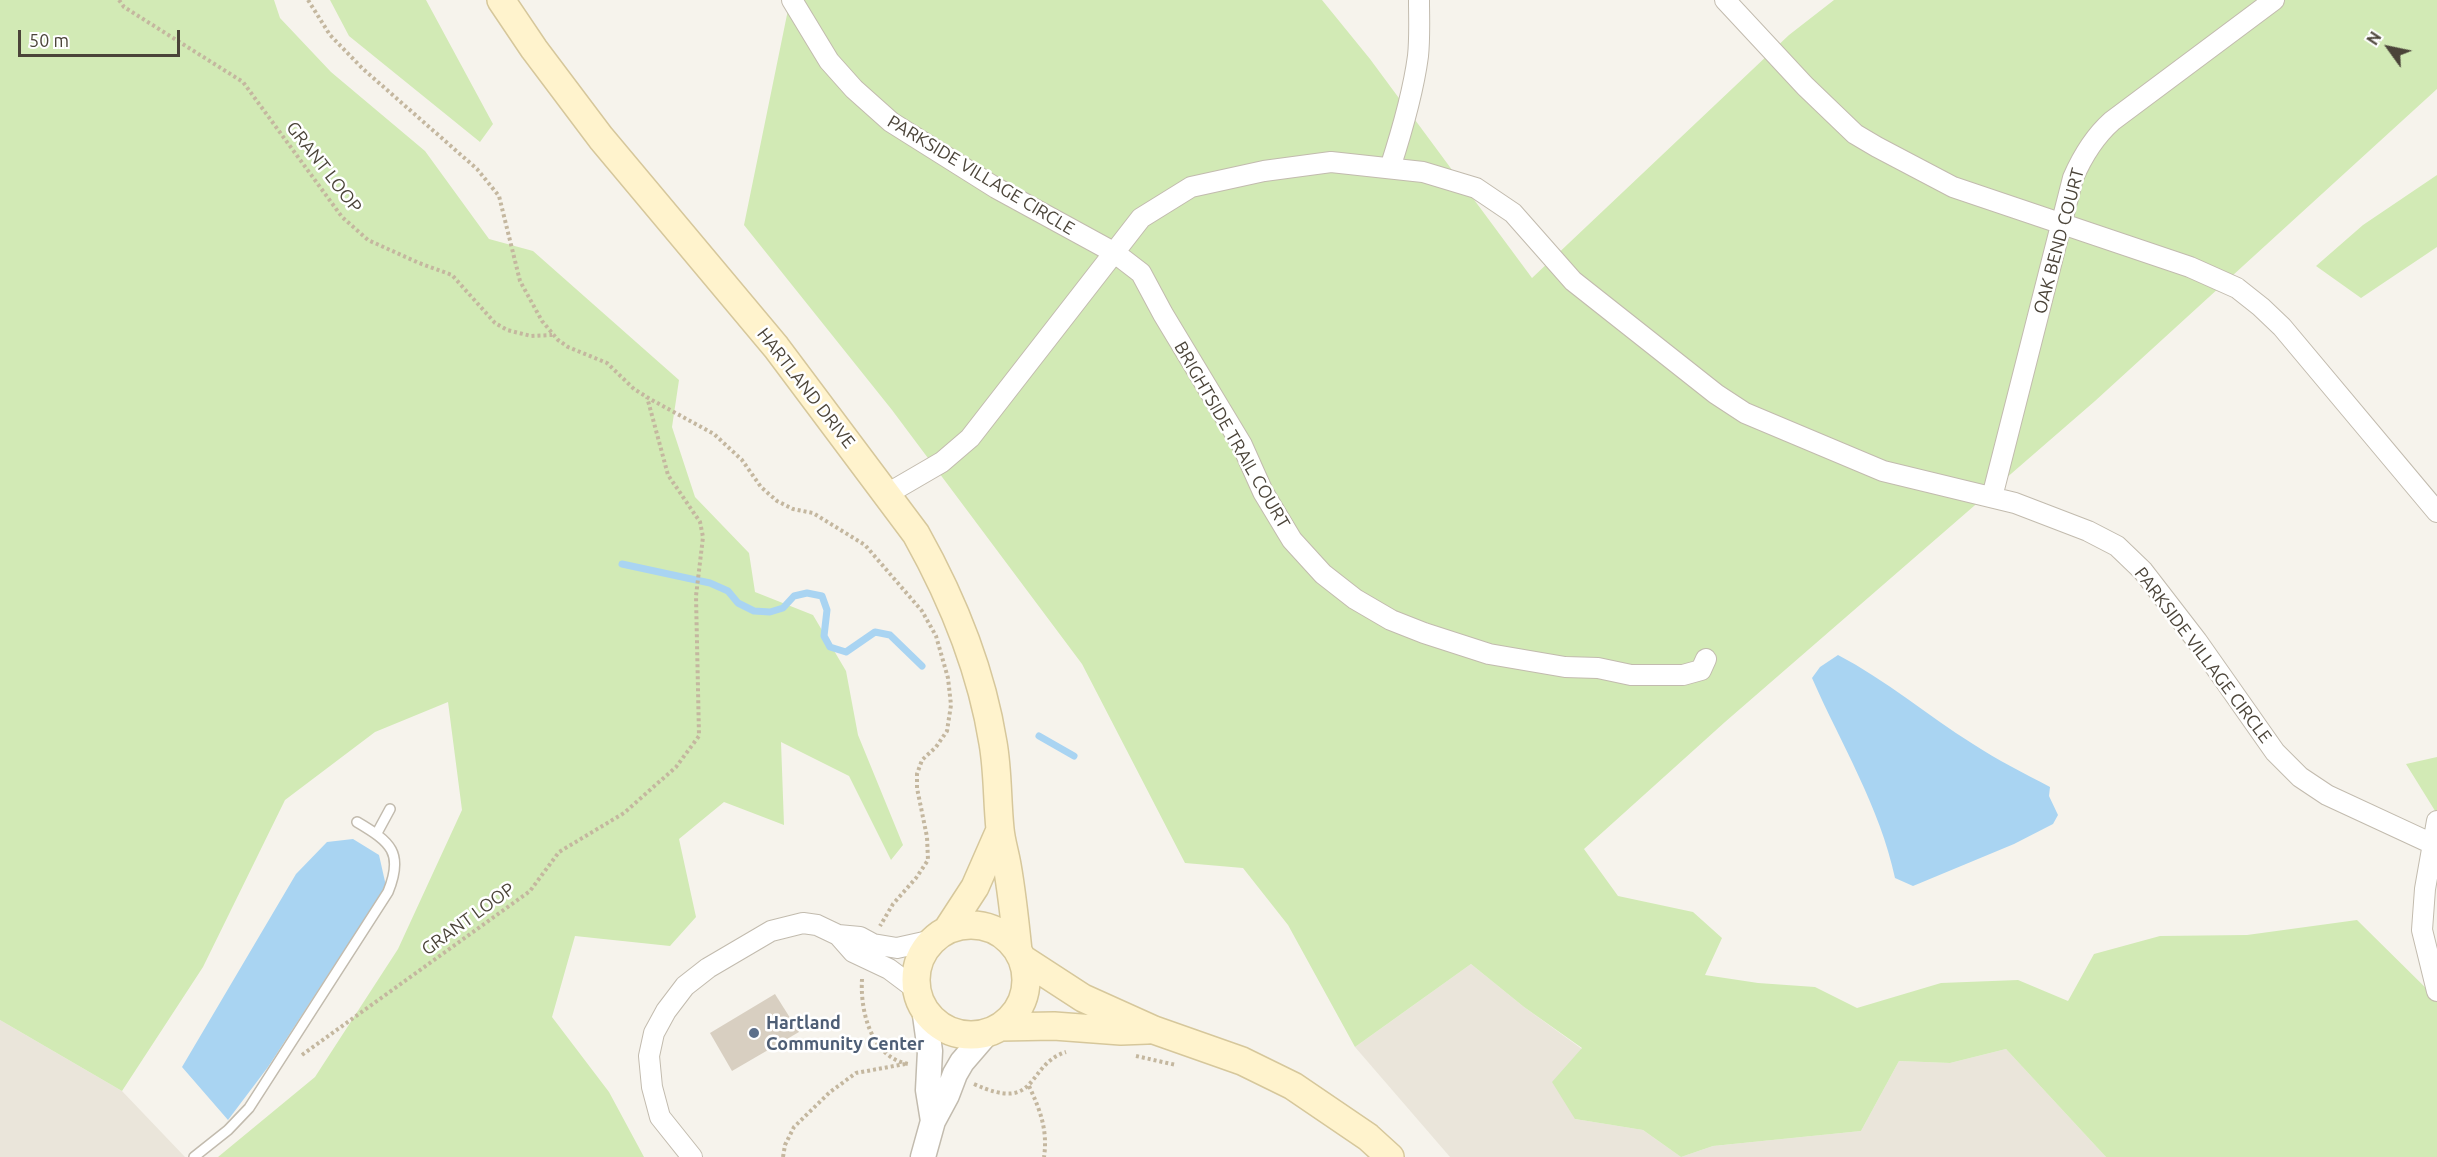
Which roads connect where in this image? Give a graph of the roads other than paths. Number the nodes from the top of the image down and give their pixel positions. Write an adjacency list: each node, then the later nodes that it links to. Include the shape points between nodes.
1 (501, 0): 9 (main road, HARTLAND DRIVE, via 601,138 776,347)
2 (792, 0): 8 (street, PARKSIDE VILLAGE CIRCLE, via 830,61 891,122 996,188)
3 (1419, 0): 6 (street, via 1414,78)
4 (1725, 0): 7 (street, via 1855,134 1953,187)
5 (2274, 0): 7 (street, OAK BEND COURT, via 2099,132 2073,178)
6 (1390, 168): 8 (street, PARKSIDE VILLAGE CIRCLE, via 1320,163 1191,187 1141,218); 10 (street, PARKSIDE VILLAGE CIRCLE, via 1423,172 1476,188 1514,213 1573,281 1745,413 1883,471)
7 (2062, 224): 10 (street, OAK BEND COURT); 11 (street, via 2190,267 2237,288 2282,327)
8 (1115, 253): 9 (street, PARKSIDE VILLAGE CIRCLE, via 970,438 942,462); 12 (street, BRIGHTSIDE TRAIL COURT, via 1141,273 1232,426 1263,492 1292,540 1323,574 1355,599 1424,633 1489,654 1538,663 1630,675 1683,675 1701,670)
9 (886, 494): 16 (main road, HARTLAND DRIVE, via 934,566 970,650 994,743)
10 (1992, 497): 18 (street, PARKSIDE VILLAGE CIRCLE, via 2088,531 2117,546 2143,571 2275,752 2300,777 2327,795)
11 (2437, 512)
12 (1706, 659)
13 (390, 809): 17 (lane)
14 (2437, 821): 18 (street)
15 (357, 822): 17 (lane)
16 (1000, 830): 20 (main road, HARTLAND DRIVE, via 975,887); 21 (main road, HARTLAND DRIVE)
17 (376, 833): 27 (lane, via 394,854 396,871 388,892 249,1108)
18 (2435, 845): 22 (street, via 2425,889 2422,930)
19 (838, 935): 20 (street, via 897,948); 23 (street, via 853,952 889,969); 28 (street, via 803,923 771,931 708,968 685,986 666,1011 654,1033 649,1056 652,1087 660,1117)
20 (940, 935): 21 (main road, via 965,925 983,926 1000,932); 23 (main road, HARTLAND DRIVE, via 919,964)
21 (1020, 955): 24 (main road, HARTLAND DRIVE, via 1026,977 1024,995 1016,1012); 25 (main road, via 1083,998)
22 (2437, 991)
23 (921, 999): 24 (main road, via 935,1022 951,1031 969,1035); 26 (street, HARTLAND DRIVE, via 930,1051 928,1090)
24 (994, 1030): 25 (main road, via 1054,1026); 26 (street, HARTLAND DRIVE, via 962,1062)
25 (1154, 1030): 30 (main road, via 1242,1060 1293,1086 1368,1137)
26 (933, 1121): 29 (street, HARTLAND DRIVE)
27 (194, 1157)
28 (692, 1157)
29 (923, 1157)
30 (1390, 1157)

